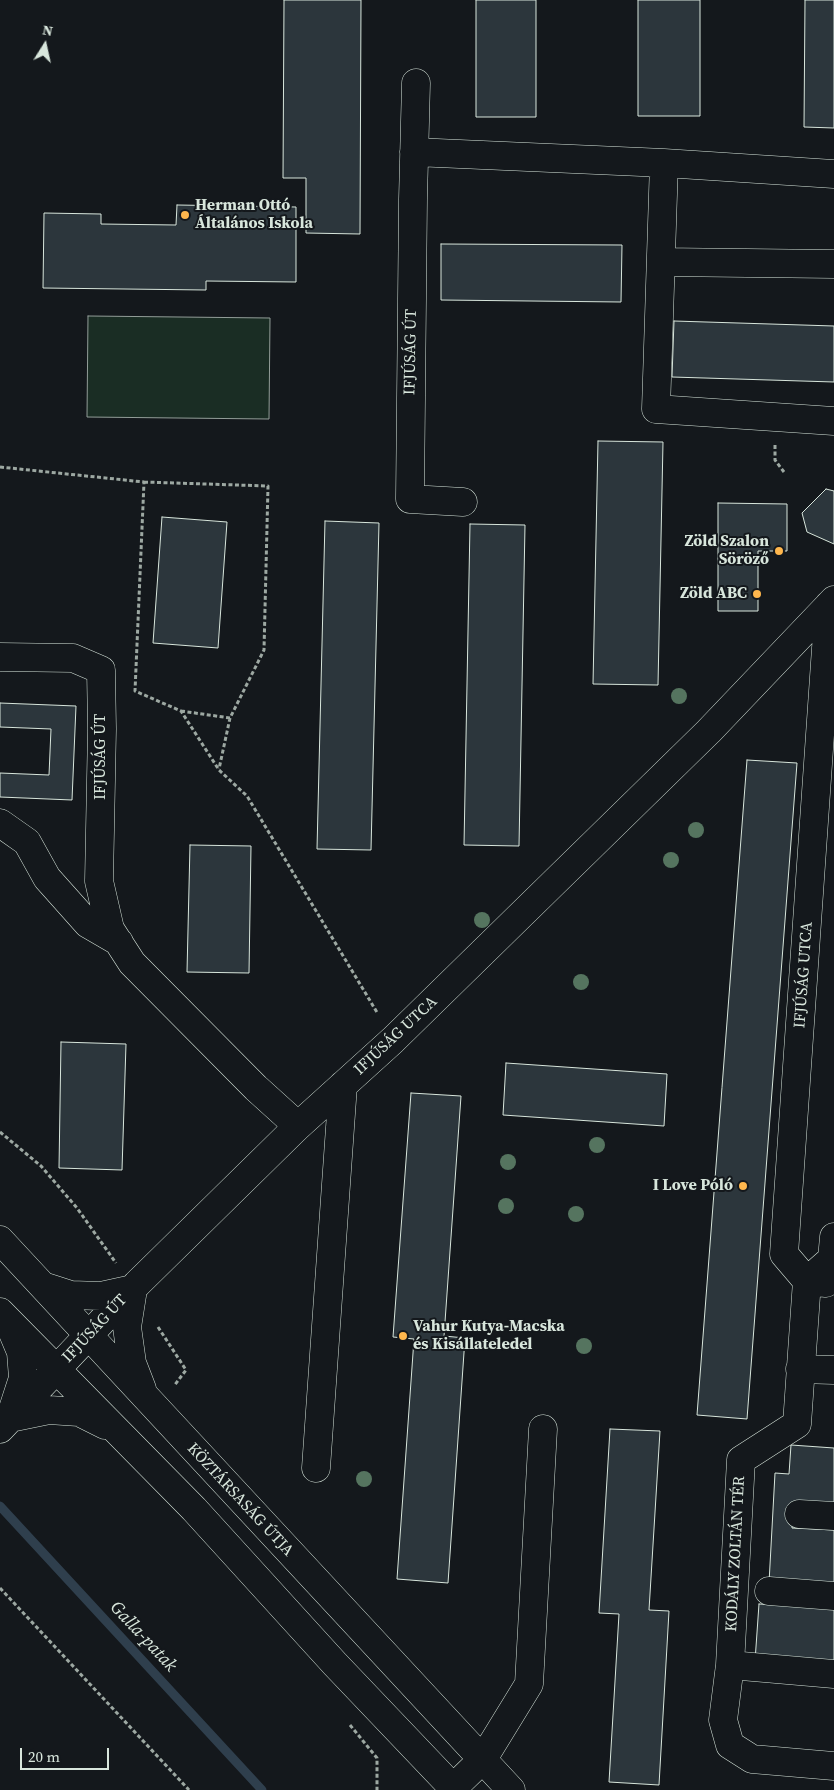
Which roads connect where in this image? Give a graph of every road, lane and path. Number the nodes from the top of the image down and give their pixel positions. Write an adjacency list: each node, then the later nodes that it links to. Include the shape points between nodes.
1 (416, 83): 2 (street, IFJÚSÁG ÚT)
2 (414, 152): 3 (street); 10 (street, IFJÚSÁG ÚT, via 410,499)
3 (664, 163): 4 (street); 5 (street)
4 (834, 174)
5 (661, 262): 6 (street); 7 (street, via 656,409)
6 (834, 264)
7 (834, 421)
8 (0, 467): 9 (path)
9 (144, 482): 13 (path, via 135,691); 14 (path, via 268,486 264,650)
10 (463, 502)
11 (832, 603): 18 (street, IFJÚSÁG UTCA, via 708,731); 24 (street, IFJÚSÁG UTCA, via 784,1254)
12 (0, 657): 17 (street, IFJÚSÁG ÚT, via 73,658 101,670 99,881 110,928)
13 (181, 711): 14 (path); 15 (path)
14 (230, 718): 15 (path)
15 (219, 770): 18 (path, via 247,796)
16 (0, 823): 17 (street, IFJÚSÁG ÚT, via 27,842 47,878 88,924)
17 (119, 942): 20 (street, IFJÚSÁG ÚT, via 132,963)
18 (393, 1040): 19 (street, IFJÚSÁG UTCA)
19 (344, 1085): 20 (street, IFJÚSÁG UTCA); 37 (street, IFJÚSÁG UTCA)
20 (298, 1126): 27 (street, IFJÚSÁG UTCA)
21 (0, 1132): 27 (path, via 41,1166 77,1208)
22 (834, 1237): 24 (street, via 832,1259)
23 (0, 1240): 26 (street, KÖZTÁRSASÁG ÚTJA)
24 (807, 1281): 25 (street); 30 (street, KODÁLY ZOLTÁN TÉR)
25 (834, 1283)
26 (43, 1286): 27 (street, via 71,1294 100,1296); 29 (street, KÖZTÁRSASÁG ÚTJA)
27 (133, 1289): 29 (street, IFJÚSÁG ÚT); 33 (street, via 127,1327 132,1363)
28 (4, 1316): 31 (street); 34 (street, via 21,1352 23,1378)
29 (88, 1335): 31 (street, IFJÚSÁG ÚT); 33 (street, KÖZTÁRSASÁG ÚTJA)
30 (800, 1369): 32 (street); 43 (street, KODÁLY ZOLTÁN TÉR, via 797,1424 741,1460)
31 (57, 1370): 34 (street, IFJÚSÁG ÚT); 36 (street)
32 (834, 1370)
33 (145, 1398): 45 (street, KÖZTÁRSASÁG ÚTJA)
34 (5, 1423): 36 (street, via 49,1410 79,1412)
35 (543, 1429): 45 (street, via 529,1684)
36 (116, 1430): 47 (street, via 194,1509)
37 (316, 1468)
38 (800, 1514): 39 (street)
39 (834, 1516)
40 (0, 1588): 48 (path)
41 (768, 1592): 42 (street)
42 (834, 1596)
43 (730, 1665): 44 (street); 46 (street, KODÁLY ZOLTÁN TÉR, via 724,1720 730,1745 752,1760)
44 (834, 1674)
45 (483, 1759): 47 (street); 49 (street, KÖZTÁRSASÁG ÚTJA)
46 (834, 1766)
47 (454, 1789)
48 (189, 1790)
49 (511, 1790)

